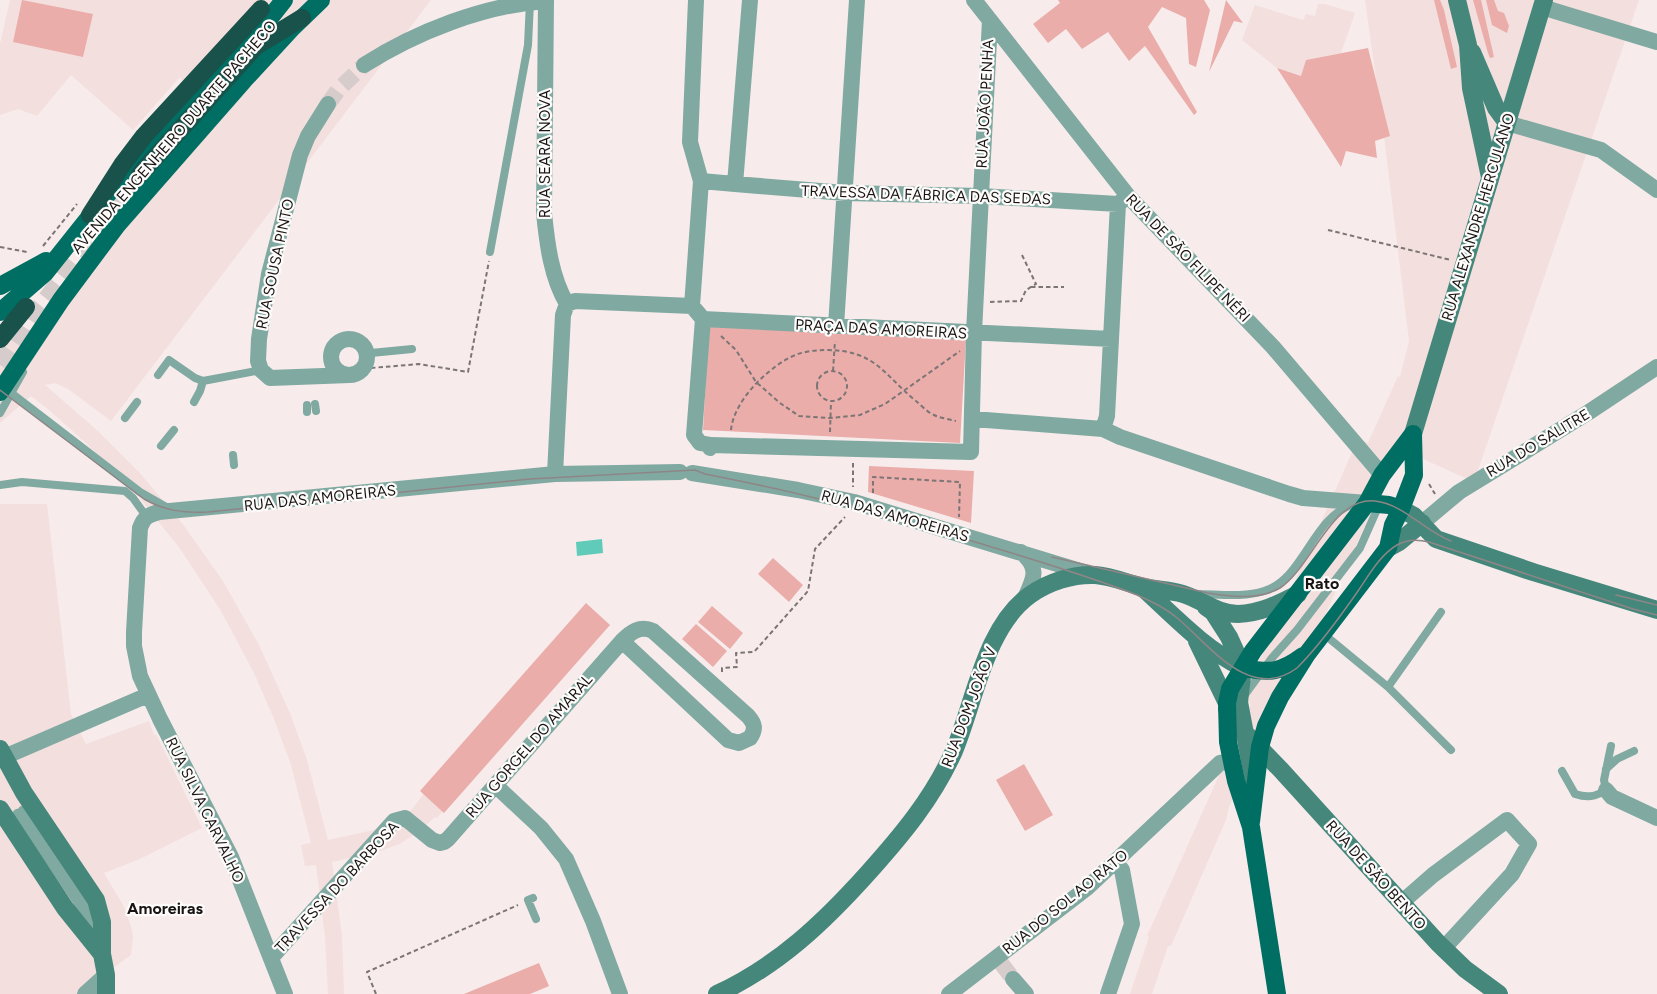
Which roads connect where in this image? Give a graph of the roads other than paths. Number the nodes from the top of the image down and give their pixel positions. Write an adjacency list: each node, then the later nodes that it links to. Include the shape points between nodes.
1 (284, 0): 25 (main road, AVENIDA ENGENHEIRO DUARTE PACHECO)
2 (696, 0): 19 (street, via 690,142)
3 (750, 0): 20 (street)
4 (857, 0): 22 (street)
5 (974, 0): 11 (street, RUA DE SÃO FILIPE NÉRI)
6 (1457, 0): 13 (main road)
7 (541, 1): 14 (street, via 518,3 436,28); 27 (lane, via 528,45); 29 (street, RUA SEARA NOVA, via 544,213 557,288)
8 (1543, 3): 12 (street); 16 (main road, RUA ALEXANDRE HERCULANO)
9 (312, 8): 17 (highway, via 256,46); 46 (main road, AVENIDA ENGENHEIRO DUARTE PACHECO, via 117,225 48,318)
10 (261, 9): 25 (highway, via 132,151)
11 (990, 20): 23 (street, RUA JOÃO PENHA); 24 (street, RUA DE SÃO FILIPE NÉRI)
12 (1657, 42)
13 (1468, 45): 16 (main road, via 1496,108); 18 (main road, via 1471,88)
14 (364, 65)
15 (328, 104): 42 (street, RUA SOUSA PINTO, via 300,155 283,220 263,307 258,350)
16 (1507, 123): 18 (main road, RUA ALEXANDRE HERCULANO); 21 (street, via 1600,150)
17 (140, 174)
18 (1490, 179): 54 (main road, RUA ALEXANDRE HERCULANO)
19 (701, 181): 20 (street, TRAVESSA DA FÁBRICA DAS SEDAS); 30 (street)
20 (735, 184): 22 (street, TRAVESSA DA FÁBRICA DAS SEDAS)
21 (1657, 190)
22 (845, 193): 23 (street, TRAVESSA DA FÁBRICA DAS SEDAS); 34 (street)
23 (981, 196): 24 (street, TRAVESSA DA FÁBRICA DAS SEDAS); 35 (street, RUA JOÃO PENHA)
24 (1123, 200): 37 (street); 59 (street, RUA DE SÃO FILIPE NÉRI, via 1273,347)
25 (90, 215): 26 (main road, AVENIDA ENGENHEIRO DUARTE PACHECO)
26 (62, 250): 28 (main road); 32 (main road, AVENIDA ENGENHEIRO DUARTE PACHECO, via 45,273)
27 (490, 252)
28 (0, 285)
29 (567, 304): 30 (street, via 575,301); 60 (street, via 562,315)
30 (692, 306): 33 (street)
31 (26, 307): 36 (highway)
32 (0, 312)
33 (704, 319): 34 (street, PRAÇA DAS AMOREIRAS); 57 (street, via 694,435 700,443)
34 (836, 326): 35 (street, PRAÇA DAS AMOREIRAS)
35 (974, 338): 37 (street); 51 (street, PRAÇA DAS AMOREIRAS)
36 (0, 339)
37 (1111, 339): 52 (street)
38 (412, 349): 40 (lane, via 371,353)
39 (330, 355): 40 (street, via 338,372); 40 (street, via 336,344 347,339 359,341 366,351); 44 (street)
40 (360, 367): 44 (street)
41 (1657, 367): 66 (street, RUA DO SALITRE, via 1459,492)
42 (261, 370): 44 (street, via 270,378); 45 (lane)
43 (158, 375): 45 (lane, via 169,360)
44 (320, 375)
45 (203, 381): 48 (lane)
46 (4, 389): 49 (lane); 64 (lane, via 140,492)
47 (137, 402): 50 (lane)
48 (194, 402)
49 (0, 413)
50 (125, 418)
51 (972, 424): 52 (street); 57 (street, PRAÇA DAS AMOREIRAS, via 971,452 730,445)
52 (1103, 429): 62 (street, via 1303,498)
53 (174, 430): 55 (lane)
54 (1413, 434): 59 (main road, RUA ALEXANDRE HERCULANO); 63 (main road, RUA ALEXANDRE HERCULANO, via 1421,480)
55 (161, 446)
56 (233, 455): 58 (lane)
57 (702, 462): 60 (street, RUA DAS AMOREIRAS); 69 (street, RUA DAS AMOREIRAS)
58 (234, 465)
59 (1386, 470): 62 (main road, RUA ALEXANDRE HERCULANO)
60 (555, 474): 64 (street, RUA DAS AMOREIRAS)
61 (0, 485): 65 (lane, via 22,482 125,492)
62 (1373, 504): 63 (main road); 72 (lane, via 1346,507 1335,515 1273,588 1236,595); 73 (main road, RUA ALEXANDRE HERCULANO); 83 (lane, via 1359,548)
63 (1401, 509): 66 (main road); 68 (main road, via 1393,525)
64 (174, 511): 65 (street, RUA DAS AMOREIRAS)
65 (146, 516): 85 (street, RUA SILVA CARVALHO, via 140,528 134,632 136,663)
66 (1422, 523): 67 (main road); 68 (main road)
67 (1436, 539): 68 (main road, via 1417,537); 76 (main road)
68 (1394, 545): 81 (main road)
69 (1021, 552): 70 (street, RUA DAS AMOREIRAS); 74 (street, via 1030,560 1034,572)
70 (1094, 575): 71 (main road, RUA DOM JOÃO V); 74 (main road, RUA DOM JOÃO V, via 1060,580)
71 (1142, 587): 72 (main road, RUA DOM JOÃO V); 78 (main road)
72 (1184, 594): 75 (main road, RUA DOM JOÃO V)
73 (1298, 594): 75 (main road, via 1255,613 1236,614); 82 (main road, RUA ALEXANDRE HERCULANO)
74 (1025, 598): 116 (main road, RUA DOM JOÃO V, via 1000,627 944,772 912,822 845,899 802,940 761,970)
75 (1202, 604): 82 (main road, via 1213,612 1230,637)
76 (1657, 610)
77 (1441, 612): 84 (lane)
78 (1195, 637): 82 (main road); 86 (main road)
79 (1331, 640): 84 (lane)
80 (622, 641): 80 (street, via 728,740 745,742 753,733 753,722 653,631 639,628); 96 (street, RUA GORGEL DO AMARAL)
81 (1307, 654): 83 (main road, via 1278,671); 89 (main road, via 1280,697)
82 (1243, 668): 83 (main road); 86 (main road, RUA ALEXANDRE HERCULANO, via 1230,689)
83 (1263, 671): 86 (lane)
84 (1388, 687): 90 (lane)
85 (148, 695): 92 (street); 109 (street, RUA SILVA CARVALHO, via 231,857)
86 (1231, 705): 87 (main road); 93 (main road, via 1228,742)
87 (1243, 731): 89 (main road, RUA DE SÃO BENTO); 97 (main road)
88 (1611, 746): 94 (lane)
89 (1260, 747): 97 (main road); 105 (main road, RUA DE SÃO BENTO)
90 (1451, 750)
91 (1634, 751): 94 (lane)
92 (1, 755): 107 (main road, via 96,900 102,922)
93 (1232, 762): 101 (main road); 103 (street, RUA DO SOL AO RATO, via 1220,763)
94 (1606, 769): 98 (lane)
95 (1562, 771): 98 (lane, via 1575,794 1586,798)
96 (495, 785): 102 (street, RUA GORGEL DO AMARAL, via 448,839 440,843); 115 (street, via 541,828 566,859 569,880)
97 (1256, 787): 101 (main road)
98 (1606, 790): 100 (street, via 1612,797)
99 (13, 811): 107 (main road, via 65,908)
100 (1657, 818)
101 (1251, 827): 120 (main road)
102 (432, 840): 109 (street, TRAVESSA DO BARBOSA, via 410,819 394,821)
103 (1116, 863): 117 (street, RUA DO SOL AO RATO, via 999,961); 119 (street, via 1122,870 1132,924)
104 (530, 899): 106 (lane)
105 (1401, 903): 108 (main road, RUA DE SÃO BENTO); 108 (street, via 1507,820 1530,844 1512,874)
106 (536, 919)
107 (100, 947): 110 (main road)
108 (1443, 949): 121 (main road, RUA DE SÃO BENTO)
109 (271, 958): 114 (street, RUA SILVA CARVALHO)
110 (106, 975): 112 (street); 113 (main road)
111 (1013, 979): 118 (street)
112 (85, 994)
113 (106, 994)
114 (285, 994)
115 (620, 994)
116 (717, 994)
117 (949, 994)
118 (1026, 994)
119 (1108, 994)
120 (1278, 994)
121 (1499, 994)

